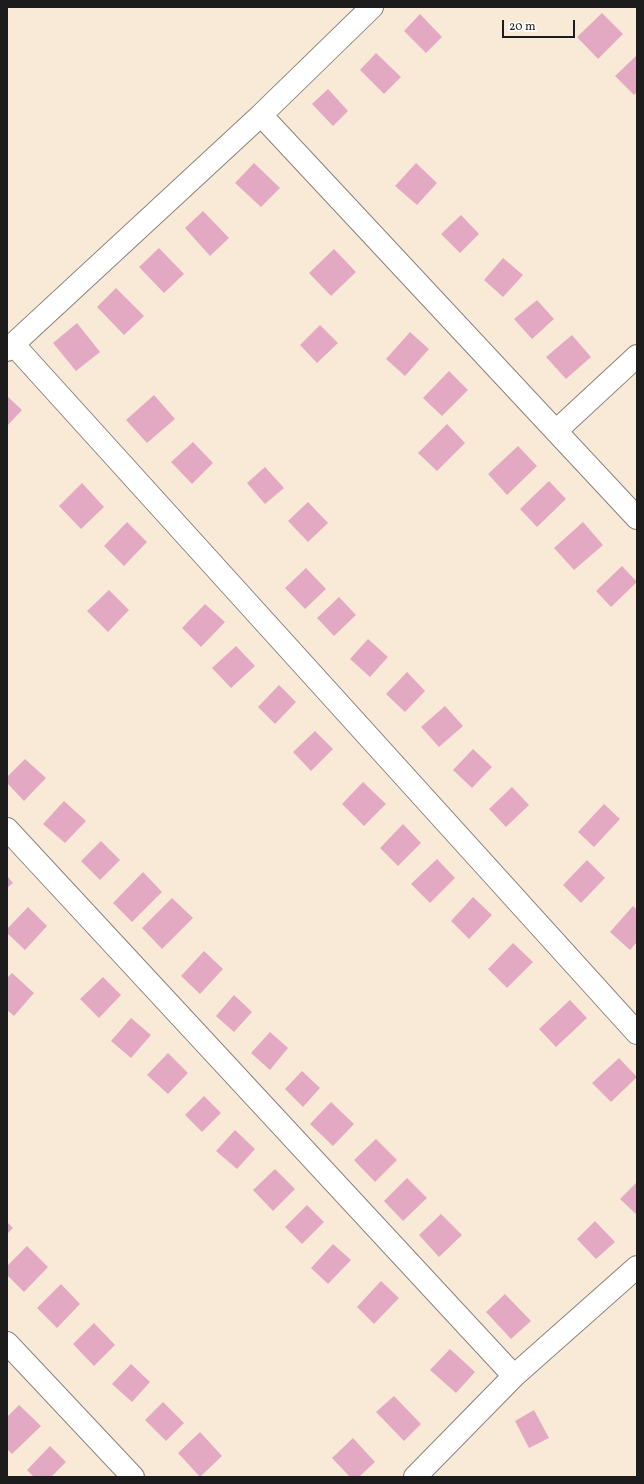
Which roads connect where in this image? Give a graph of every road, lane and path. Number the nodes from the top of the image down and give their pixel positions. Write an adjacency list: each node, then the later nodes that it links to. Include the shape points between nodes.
1 (372, 7): 2 (street)
2 (262, 115): 3 (street); 5 (street)
3 (10, 347): 8 (street)
4 (637, 356): 5 (street)
5 (556, 431): 6 (street)
6 (637, 518)
7 (7, 829): 11 (street)
8 (637, 1033)
9 (637, 1267): 11 (street)
10 (7, 1343): 12 (street)
11 (514, 1376): 13 (street)
12 (132, 1477)
13 (415, 1477)

